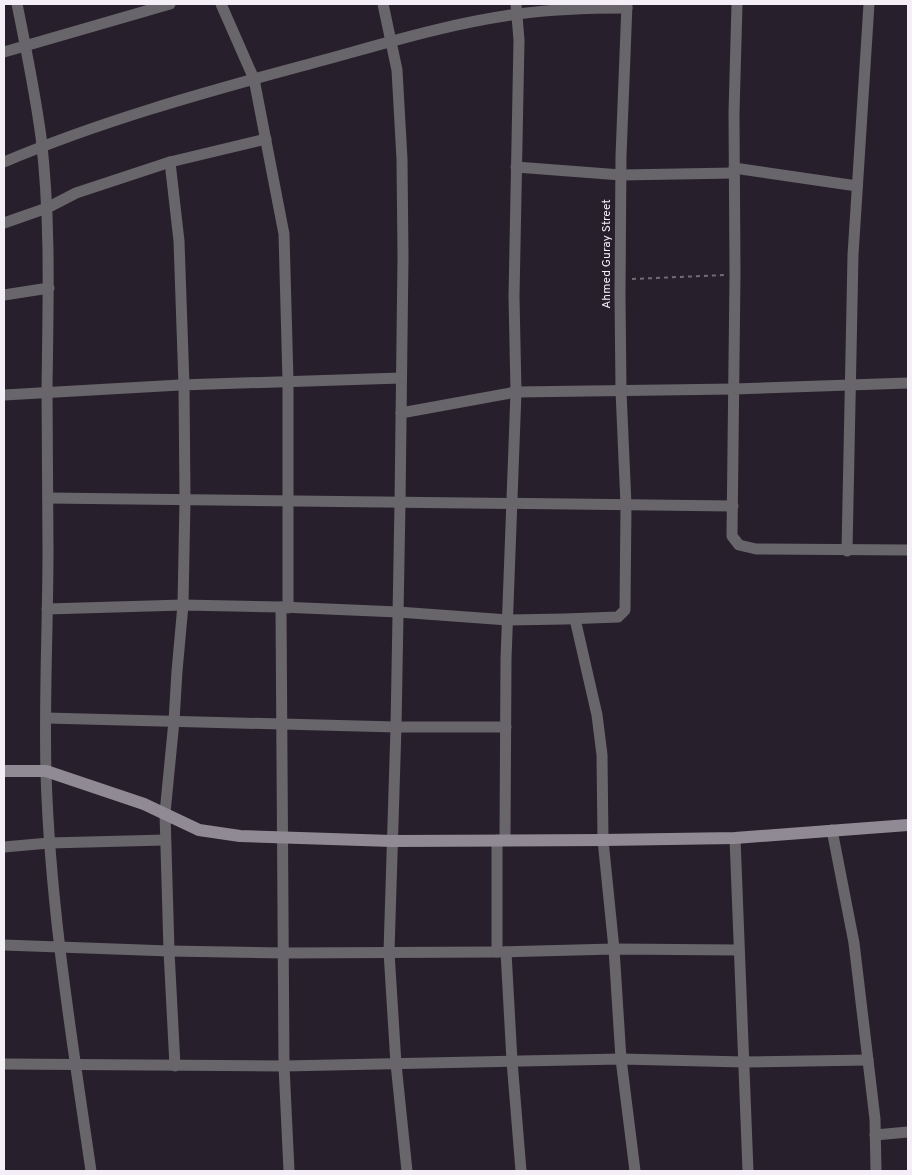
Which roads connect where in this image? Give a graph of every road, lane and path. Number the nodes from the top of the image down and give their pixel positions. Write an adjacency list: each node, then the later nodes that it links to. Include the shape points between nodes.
1 (17, 4): 11 (street)
2 (170, 4): 8 (street)
3 (221, 4): 13 (street)
4 (382, 4): 10 (street)
5 (737, 4): 19 (street)
6 (869, 4): 21 (street)
7 (627, 6): 9 (street); 20 (street, Ahmed Guray Street)
8 (137, 8): 11 (street)
9 (516, 9): 10 (street); 18 (street, via 519,40)
10 (391, 42): 13 (street); 28 (street, via 397,70 402,159)
11 (26, 45): 12 (street); 15 (street)
12 (4, 52)
13 (254, 79): 14 (street); 15 (street, via 137,113)
14 (266, 139): 17 (street); 29 (street, via 284,234)
15 (41, 146): 16 (street); 22 (street)
16 (4, 162)
17 (170, 162): 22 (street, via 76,192); 31 (street, via 179,241)
18 (516, 167): 20 (street); 36 (street)
19 (734, 171): 20 (street); 21 (street); 24 (street)
20 (621, 175): 25 (street, Ahmed Guray Street)
21 (857, 186): 32 (street)
22 (47, 208): 23 (street); 26 (street)
23 (4, 223)
24 (735, 274): 25 (path); 33 (street)
25 (620, 280): 34 (street, Ahmed Guray Street)
26 (49, 288): 27 (street); 35 (street)
27 (4, 295)
28 (401, 378): 29 (street); 38 (street)
29 (288, 382): 31 (street); 41 (street)
30 (908, 383): 32 (street)
31 (184, 385): 35 (street); 40 (street)
32 (851, 385): 33 (street); 47 (street)
33 (734, 389): 34 (street); 45 (street)
34 (621, 391): 36 (street); 44 (street, Ahmed Guray Street)
35 (47, 392): 37 (street); 39 (street)
36 (516, 392): 38 (street); 43 (street)
37 (4, 395)
38 (401, 413): 42 (street)
39 (48, 498): 40 (street); 50 (street)
40 (185, 500): 41 (street); 48 (street)
41 (288, 502): 42 (street); 49 (street)
42 (400, 503): 43 (street); 51 (street)
43 (512, 504): 44 (street); 53 (street)
44 (626, 505): 45 (street); 52 (street, Ahmed Guray Street, via 625,610 618,617)
45 (733, 506): 47 (street, via 732,536 739,545 756,549)
46 (908, 550): 47 (street)
47 (847, 551)
48 (183, 605): 49 (street, Ahmed Guray Street); 50 (street, Ahmed Guray Street); 55 (street)
49 (284, 607): 51 (street, Ahmed Guray Street); 56 (street)
50 (47, 609): 54 (street)
51 (398, 612): 53 (street, Ahmed Guray Street); 57 (street)
52 (575, 619): 53 (street, Ahmed Guray Street); 68 (street, via 598,723 602,755)
53 (508, 620): 58 (street)
54 (46, 718): 55 (street); 60 (street)
55 (174, 721): 56 (street); 61 (street)
56 (281, 723): 57 (street); 64 (street)
57 (396, 727): 58 (street); 69 (street)
58 (506, 727): 67 (street)
59 (4, 771): 60 (street)
60 (46, 771): 61 (street); 70 (street)
61 (165, 813): 64 (street, via 199,830); 66 (street)
62 (908, 825): 63 (street)
63 (832, 830): 65 (street); 81 (street, via 854,943)
64 (284, 838): 69 (street); 79 (street)
65 (735, 838): 68 (street); 75 (street)
66 (165, 840): 70 (street); 76 (street)
67 (501, 840): 68 (street); 69 (street); 78 (street)
68 (603, 840): 74 (street)
69 (392, 842): 77 (street)
70 (49, 843): 71 (street); 73 (street)
71 (4, 847)
72 (4, 945): 73 (street)
73 (60, 948): 76 (street); 85 (street)
74 (614, 950): 75 (street); 78 (street); 80 (street)
75 (738, 950): 83 (street)
76 (169, 951): 79 (street); 87 (street)
77 (389, 952): 78 (street); 79 (street); 86 (street)
78 (501, 952): 82 (street)
79 (284, 953): 88 (street)
80 (620, 1059): 82 (street); 83 (street); 95 (street)
81 (868, 1060): 83 (street); 90 (street)
82 (512, 1061): 86 (street); 94 (street)
83 (744, 1062): 96 (street)
84 (4, 1064): 85 (street)
85 (76, 1064): 87 (street); 91 (street)
86 (396, 1064): 88 (street); 93 (street)
87 (174, 1066): 88 (street)
88 (284, 1066): 92 (street)
89 (908, 1132): 90 (street)
90 (875, 1134): 97 (street)
91 (91, 1171)
92 (289, 1171)
93 (407, 1171)
94 (521, 1171)
95 (635, 1171)
96 (748, 1171)
97 (876, 1171)

